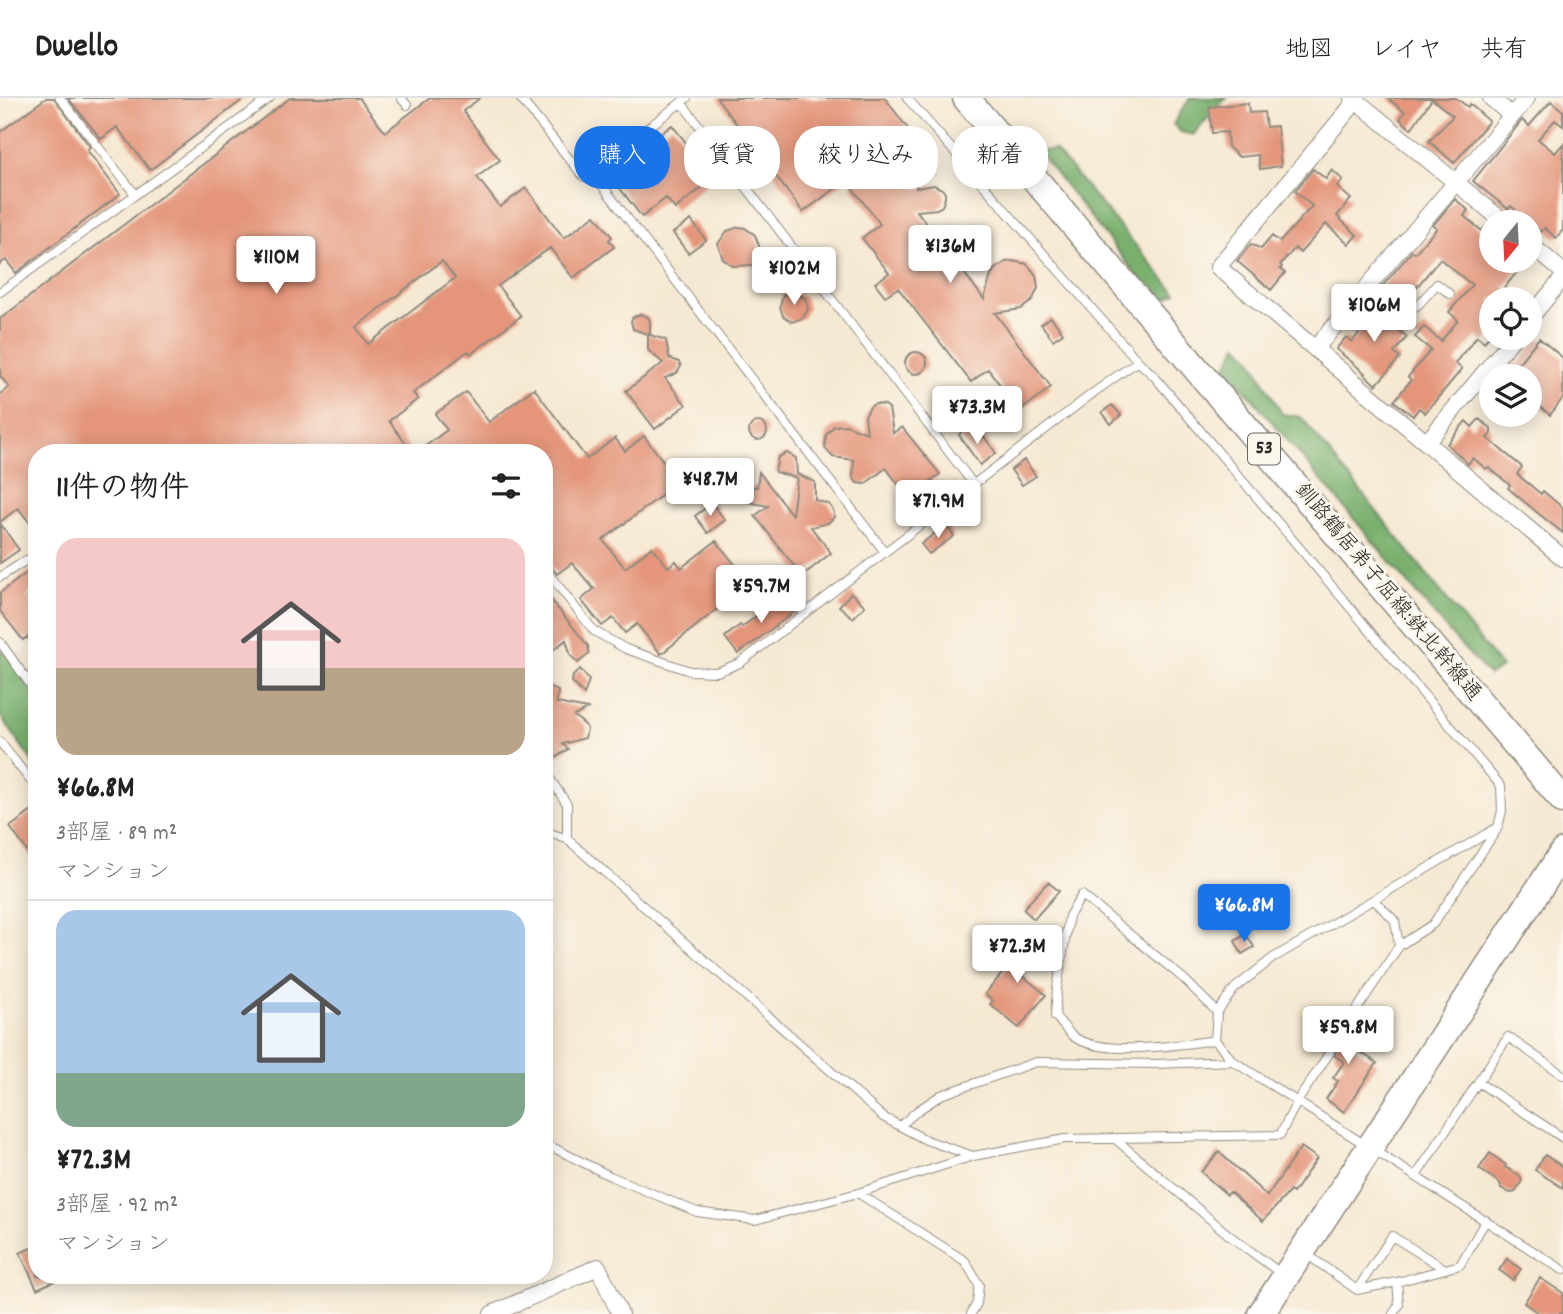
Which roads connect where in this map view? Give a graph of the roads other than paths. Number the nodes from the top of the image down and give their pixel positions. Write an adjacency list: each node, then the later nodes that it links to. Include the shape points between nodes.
1 (60, 98): 15 (lane)
2 (270, 98): 15 (lane)
3 (520, 98): 12 (lane)
4 (907, 98): 26 (lane)
5 (966, 98): 39 (main road, 釧路鶴居弟子屈線:鉄北幹線通 / 53)
6 (1491, 98): 10 (street)
7 (1527, 98): 10 (street)
8 (1354, 99): 13 (street); 24 (street, via 1218,267)
9 (684, 100): 11 (lane); 28 (lane)
10 (1512, 116): 13 (street)
11 (650, 126)
12 (574, 165)
13 (1456, 182): 16 (street); 20 (street)
14 (606, 189): 29 (lane)
15 (135, 194): 21 (lane)
16 (1490, 210)
17 (1542, 254): 18 (street)
18 (1563, 272)
19 (1563, 278): 23 (street)
20 (1367, 288): 22 (lane, via 1400,315 1418,305 1437,284); 24 (street)
21 (0, 292)
22 (1450, 294)
23 (1542, 303)
24 (1315, 349): 27 (street)
25 (1503, 350): 27 (street)
26 (1138, 361): 28 (lane); 40 (lane, via 1501,786)
27 (1427, 442): 30 (street)
28 (974, 485): 29 (lane)
29 (885, 552): 33 (lane, via 740,663 718,672 690,671 626,649 594,631)
30 (1563, 558)
31 (28, 559): 32 (lane)
32 (0, 577)
33 (553, 579)
34 (0, 642): 35 (lane)
35 (28, 681)
36 (0, 742): 37 (lane)
37 (28, 778)
38 (553, 783): 42 (lane, via 567,804)
39 (1563, 800)
40 (1498, 827): 44 (lane); 45 (lane, via 1433,924)
41 (553, 834): 42 (lane)
42 (567, 839): 54 (lane, via 883,1117)
43 (1563, 852): 58 (main road)
44 (1374, 900): 45 (lane, via 1395,921); 46 (lane, via 1273,958 1234,988)
45 (1399, 946): 47 (lane)
46 (1217, 1013): 48 (lane); 48 (lane, via 1184,979 1082,895 1069,916 1055,1016 1074,1037 1102,1046 1159,1047)
47 (1348, 1023)
48 (1215, 1040): 50 (lane)
49 (1329, 1052): 53 (lane)
50 (1233, 1061): 53 (lane); 54 (lane, via 1036,1062 941,1095)
51 (1563, 1075): 52 (lane, via 1508,1037)
52 (1478, 1082): 56 (lane); 60 (lane)
53 (1297, 1102): 55 (lane, via 1280,1135); 58 (lane)
54 (900, 1126): 59 (lane)
55 (1114, 1138): 59 (lane, via 1065,1139); 66 (lane)
56 (1563, 1138)
57 (553, 1148): 61 (lane, via 697,1212 755,1220)
58 (1370, 1149): 60 (lane); 63 (main road)
59 (973, 1156): 61 (lane)
60 (1416, 1176): 62 (lane)
61 (858, 1193): 71 (lane, via 965,1261 979,1285)
62 (1486, 1220): 64 (lane, via 1460,1265); 65 (lane)
63 (1302, 1251): 66 (main road); 68 (lane)
64 (1445, 1269): 67 (lane); 68 (lane, via 1392,1236)
65 (1563, 1270)
66 (1285, 1277): 72 (main road)
67 (1397, 1282): 68 (lane); 73 (lane, via 1399,1305)
68 (1357, 1290)
69 (492, 1314): 70 (street, via 598,1267)
70 (620, 1314)
71 (971, 1314)
72 (1261, 1314)
73 (1393, 1314)

